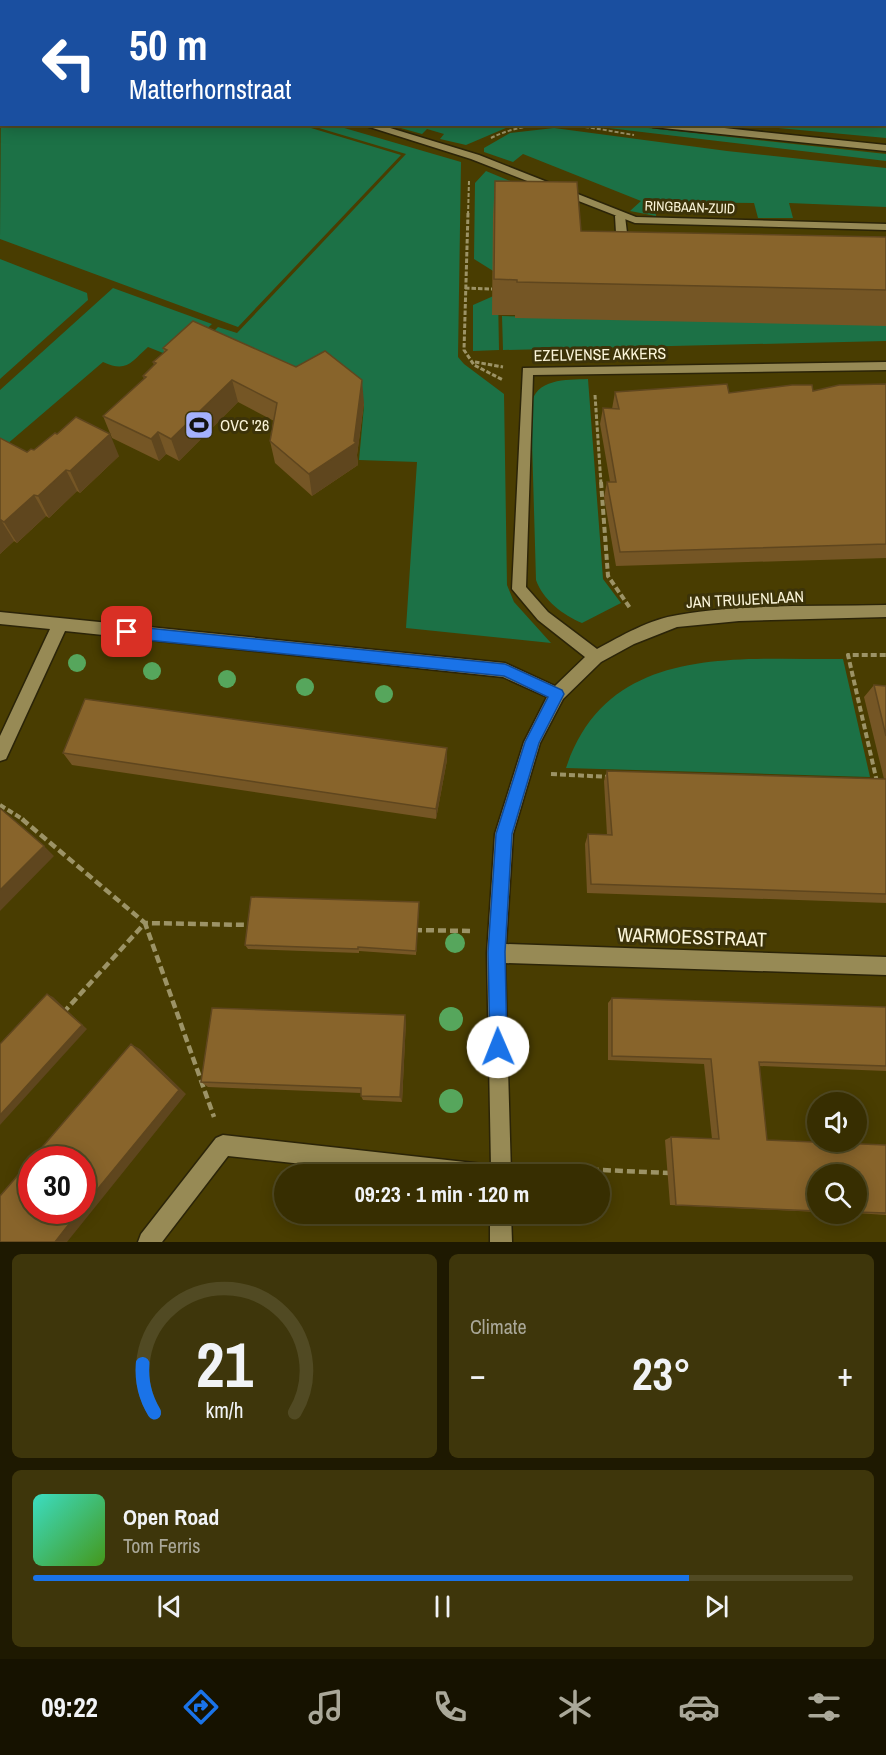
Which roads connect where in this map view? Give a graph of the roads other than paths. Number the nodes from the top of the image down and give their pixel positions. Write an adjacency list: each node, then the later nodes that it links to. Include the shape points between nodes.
1 (371, 126): 4 (street, RINGBAAN-ZUID, via 475,158)
2 (672, 126): 3 (street)
3 (886, 148)
4 (620, 216): 5 (street, RINGBAAN-ZUID, via 652,222); 6 (street, via 623,251)
5 (886, 227)
6 (635, 251)
7 (886, 366): 11 (street, EZELVENSE AKKERS, via 527,371 519,589 543,616)
8 (886, 611): 11 (street, JAN TRUIJENLAAN, via 687,620 648,632)
9 (0, 618): 10 (street)
10 (60, 625): 12 (street, via 505,670); 13 (street)
11 (596, 657): 12 (street, JAN TRUIJENLAAN)
12 (557, 694): 14 (street, JAN TRUIJENLAAN, via 532,742 504,834)
13 (0, 754)
14 (496, 952): 15 (street, WARMOESSTRAAT); 17 (street, JAN TRUIJENLAAN)
15 (886, 966)
16 (422, 1164): 19 (street, via 223,1145)
17 (495, 1164)
18 (501, 1224): 20 (street)
19 (149, 1242)
20 (501, 1242)

